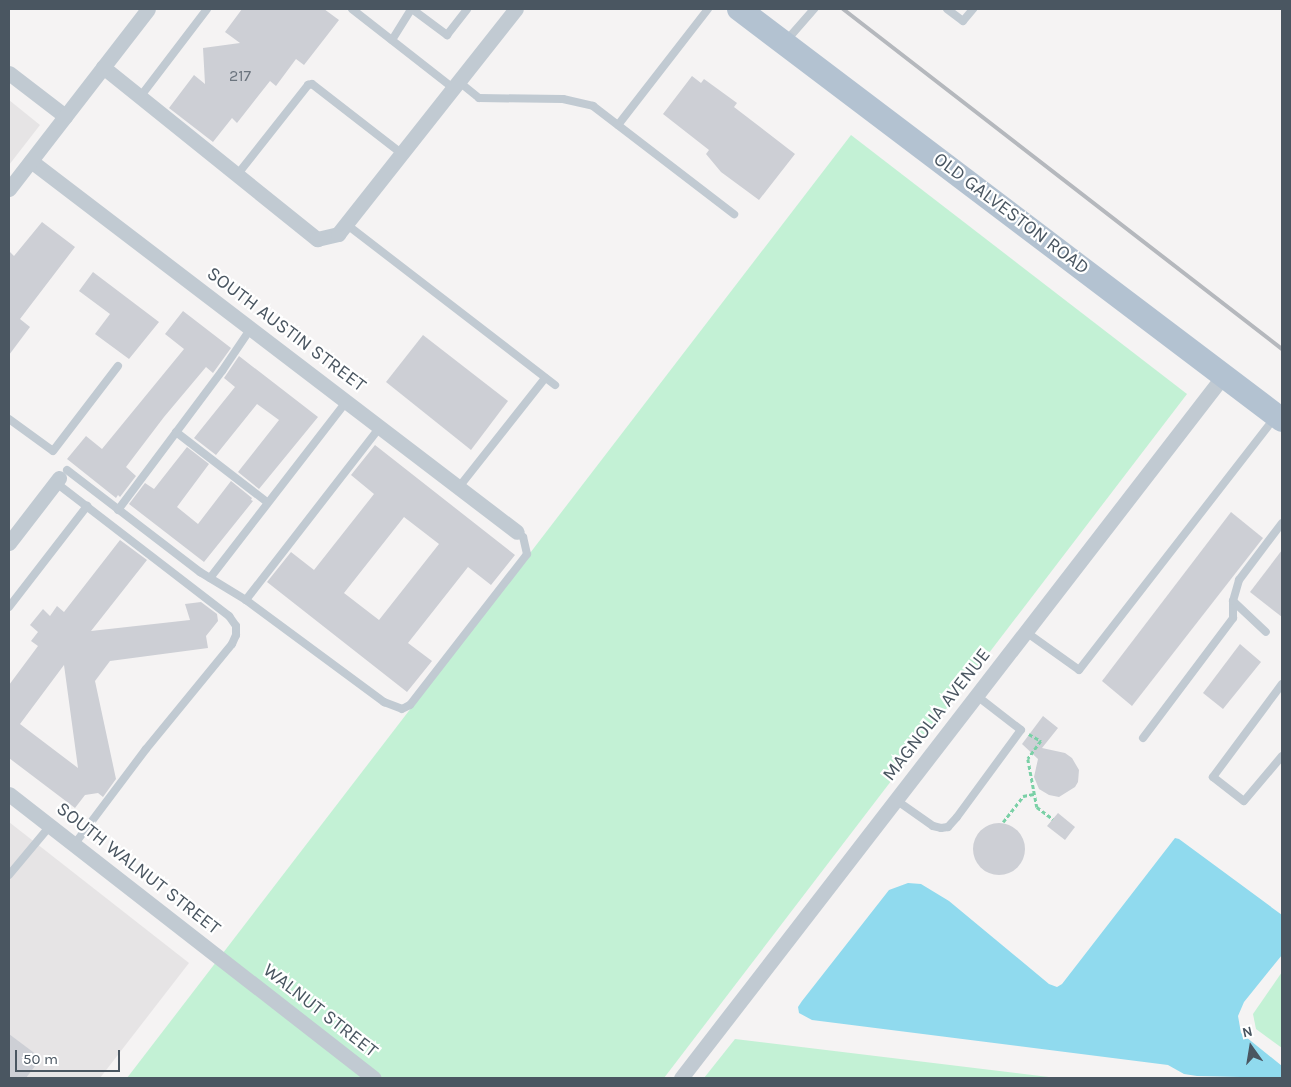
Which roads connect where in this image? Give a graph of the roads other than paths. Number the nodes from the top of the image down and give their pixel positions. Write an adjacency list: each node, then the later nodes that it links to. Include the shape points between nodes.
1 (148, 9): 14 (street)
2 (207, 9): 17 (lane)
3 (352, 9): 12 (lane)
4 (412, 9): 5 (lane, via 447,35); 12 (lane)
5 (467, 9)
6 (516, 9): 16 (street)
7 (708, 9): 19 (lane)
8 (739, 9): 13 (main road, OLD GALVESTON ROAD)
9 (814, 9): 13 (lane)
10 (947, 9): 11 (lane, via 963,21)
11 (973, 9)
12 (392, 40): 16 (lane)
13 (784, 43): 28 (main road, OLD GALVESTON ROAD)
14 (103, 67): 17 (street); 18 (street)
15 (10, 77): 18 (street)
16 (456, 85): 19 (lane, via 479,98 563,99 593,106); 20 (street)
17 (140, 97): 22 (street)
18 (65, 116): 21 (street)
19 (618, 125): 24 (lane)
20 (401, 153): 22 (lane, via 312,84); 25 (street)
21 (31, 161): 23 (street); 26 (street, SOUTH AUSTIN STREET)
22 (237, 175): 25 (street, via 317,238 338,234)
23 (9, 190)
24 (734, 214)
25 (346, 224): 29 (lane)
26 (251, 328): 31 (street, SOUTH AUSTIN STREET); 35 (lane)
27 (118, 366): 33 (lane, via 53,451)
28 (1224, 375): 32 (main road, OLD GALVESTON ROAD); 48 (street, MAGNOLIA AVENUE)
29 (545, 378): 30 (lane); 37 (lane)
30 (555, 386)
31 (346, 401): 34 (street, SOUTH AUSTIN STREET); 38 (lane)
32 (1279, 418): 48 (lane, via 1079,670)
33 (9, 419)
34 (380, 427): 37 (street, SOUTH AUSTIN STREET); 45 (lane)
35 (176, 432): 38 (lane); 40 (lane)
36 (60, 477): 39 (lane); 40 (lane); 43 (street)
37 (459, 487): 42 (street, SOUTH AUSTIN STREET)
38 (268, 502): 44 (lane)
39 (87, 506): 47 (lane); 57 (lane, via 229,616 236,626 236,635)
40 (118, 510): 44 (lane)
41 (1281, 527): 46 (lane, via 1239,580)
42 (517, 532): 45 (lane, via 523,537 527,554 410,704 402,709 384,702)
43 (9, 543)
44 (210, 578): 45 (lane)
45 (246, 600)
46 (1233, 601): 49 (lane); 52 (lane, via 1233,618)
47 (10, 603)
48 (1026, 632): 51 (street, MAGNOLIA AVENUE)
49 (1266, 632)
50 (1282, 684): 53 (lane, via 1213,777 1244,801)
51 (977, 696): 55 (street, MAGNOLIA AVENUE); 55 (lane, via 1021,730 948,827 933,826)
52 (1142, 738)
53 (1282, 756)
54 (9, 794): 56 (street, SOUTH WALNUT STREET)
55 (896, 800): 61 (street, MAGNOLIA AVENUE)
56 (50, 826): 57 (street, SOUTH WALNUT STREET); 58 (lane)
57 (74, 845): 59 (street, SOUTH WALNUT STREET)
58 (9, 875)
59 (242, 976): 60 (street, WALNUT STREET)
60 (374, 1078)
61 (681, 1078)

